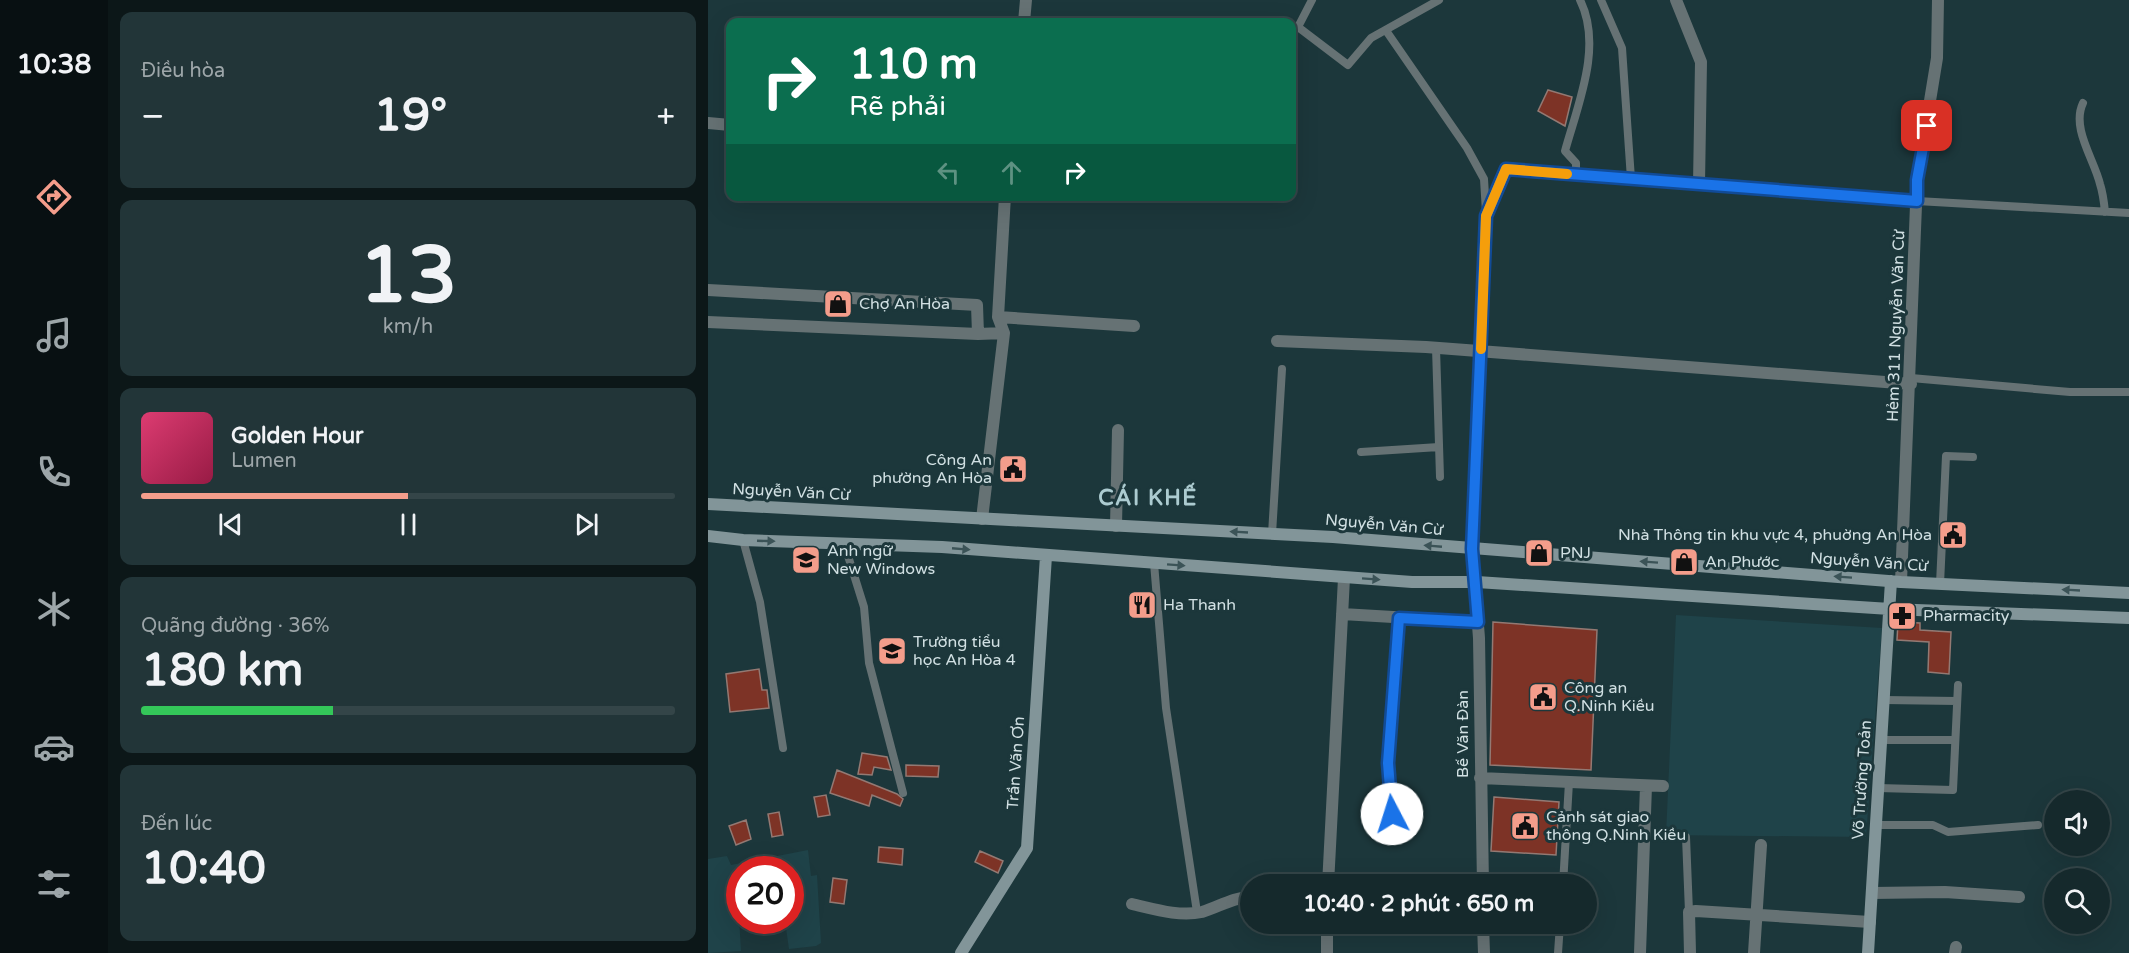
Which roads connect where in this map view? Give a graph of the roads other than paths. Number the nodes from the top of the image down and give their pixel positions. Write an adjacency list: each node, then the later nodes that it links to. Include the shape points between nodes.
1 (1026, 0): 8 (street)
2 (1312, 0): 9 (lane, via 1298,27 1348,65 1371,38)
3 (1439, 0): 9 (lane)
4 (1580, 0): 13 (lane, via 1588,16 1590,45 1564,151 1576,163)
5 (1601, 0): 14 (lane, via 1622,48)
6 (1676, 0): 15 (street, via 1701,62)
7 (1938, 0): 17 (street, Hẻm 311 Nguyễn Văn Cừ, via 1937,58)
8 (1024, 18)
9 (1387, 32): 20 (lane, via 1484,179)
10 (2084, 103): 18 (lane, via 2079,113 2082,133 2100,184)
11 (708, 123): 12 (street)
12 (726, 125)
13 (1576, 175): 14 (street); 20 (street, via 1506,169)
14 (1631, 179): 15 (street)
15 (1698, 184): 17 (street)
16 (1005, 201): 22 (street)
17 (1917, 201): 18 (lane); 31 (street, Hẻm 311 Nguyễn Văn Cừ)
18 (2105, 212): 19 (lane)
19 (2129, 213)
20 (1486, 216): 29 (street, Bế Văn Đàn)
21 (708, 290): 26 (street, via 977,305)
22 (998, 317): 24 (street); 25 (street)
23 (708, 322): 26 (street)
24 (1134, 326)
25 (1004, 333): 26 (street); 39 (street)
26 (978, 334)
27 (1277, 341): 28 (street)
28 (1436, 348): 29 (street); 34 (lane)
29 (1480, 353): 31 (street); 45 (street, Bế Văn Đàn)
30 (1282, 369): 41 (lane)
31 (1911, 381): 32 (lane); 50 (street, Hẻm 311 Nguyễn Văn Cừ)
32 (2129, 392)
33 (1118, 430): 40 (street)
34 (1439, 447): 35 (lane); 37 (lane)
35 (1361, 452)
36 (1973, 457): 51 (lane, via 1946,456)
37 (1440, 477)
38 (708, 504): 39 (main road, Nguyễn Văn Cừ)
39 (982, 519): 40 (main road, Nguyễn Văn Cừ)
40 (1116, 526): 41 (main road, Nguyễn Văn Cừ, one-way to 40)
41 (1272, 534): 45 (main road, Nguyễn Văn Cừ, one-way to 41)
42 (708, 536): 43 (main road)
43 (743, 540): 44 (main road, one-way to 44); 63 (lane, via 760,602)
44 (844, 543): 46 (main road, one-way to 46); 69 (lane, via 864,607 869,663)
45 (1472, 549): 49 (street, Bế Văn Đàn); 50 (main road, Nguyễn Văn Cừ, one-way to 45)
46 (1046, 556): 47 (main road); 89 (main road, Trần Văn Ơn, via 1027,848)
47 (1154, 563): 48 (main road, one-way to 48); 82 (lane, via 1166,708)
48 (1344, 578): 49 (main road, one-way to 49); 54 (street)
49 (1477, 582): 53 (main road); 57 (street, Bế Văn Đàn)
50 (1896, 582): 51 (main road, Nguyễn Văn Cừ); 53 (main road, Võ Trường Toản)
51 (1940, 584): 52 (main road, Nguyễn Văn Cừ, one-way to 51)
52 (2129, 593)
53 (1890, 609): 56 (main road); 59 (main road, Võ Trường Toản)
54 (1342, 614): 55 (street); 75 (street)
55 (1399, 618): 57 (street); 70 (lane, via 1388,763)
56 (2129, 618)
57 (1478, 622): 64 (street, Bế Văn Đàn)
58 (1958, 685): 60 (lane)
59 (1884, 700): 60 (lane); 61 (main road, Võ Trường Toản)
60 (1957, 701): 62 (lane)
61 (1882, 740): 62 (lane); 68 (main road, Võ Trường Toản)
62 (1955, 740): 68 (lane, via 1953,790)
63 (783, 748)
64 (1480, 778): 65 (street); 76 (street, Bế Văn Đàn)
65 (1569, 782): 66 (street); 77 (lane)
66 (1646, 786): 67 (street); 93 (street)
67 (1663, 786)
68 (1878, 788): 71 (main road, Võ Trường Toản)
69 (903, 793)
70 (1392, 818)
71 (1876, 825): 72 (lane, via 1933,825 1948,832); 78 (main road, Võ Trường Toản)
72 (2038, 825)
73 (1686, 837): 83 (lane)
74 (1761, 845): 84 (street)
75 (1329, 874)
76 (1482, 874)
77 (1564, 874)
78 (1872, 893): 79 (street); 85 (main road, Võ Trường Toản)
79 (2019, 897)
80 (1240, 898): 82 (street)
81 (1132, 904): 82 (street, via 1176,913)
82 (1197, 912)
83 (1689, 912): 84 (street); 94 (street)
84 (1757, 916): 85 (street); 95 (street)
85 (1870, 922): 96 (main road, Võ Trường Toản)
86 (1327, 934): 90 (street)
87 (1483, 934): 91 (street)
88 (1559, 934): 92 (lane)
89 (961, 953)
90 (1327, 953)
91 (1484, 953)
92 (1558, 953)
93 (1640, 953)
94 (1690, 953)
95 (1754, 953)
96 (1868, 953)

